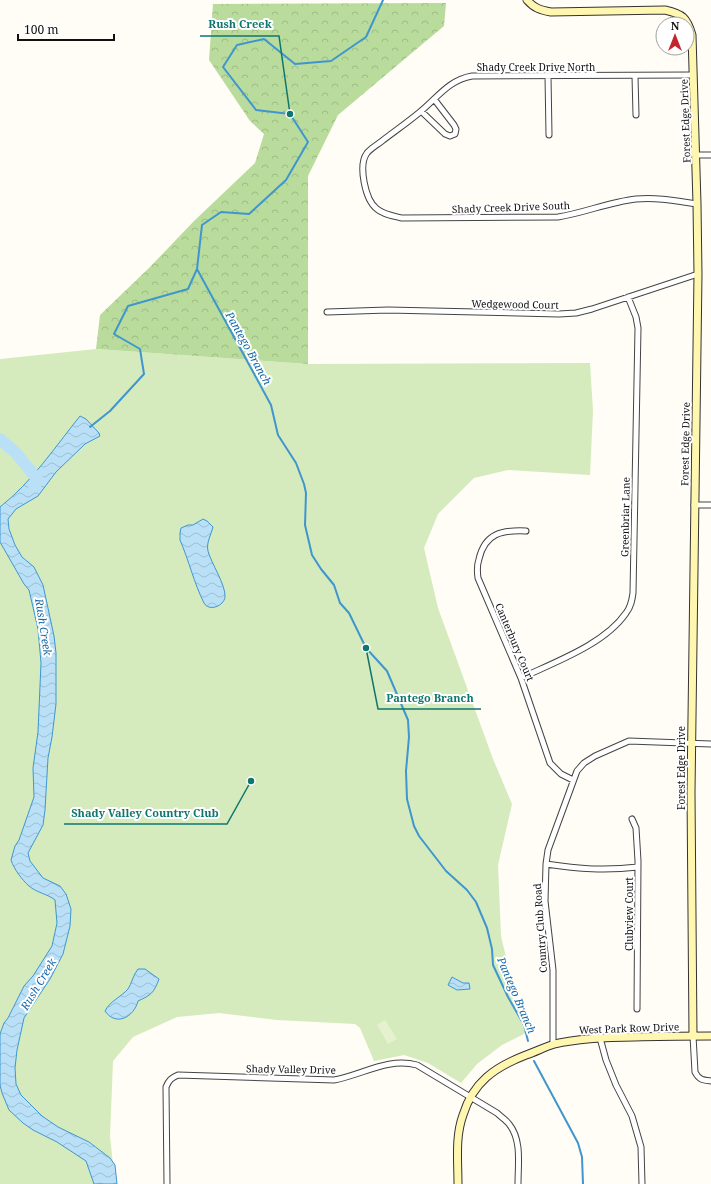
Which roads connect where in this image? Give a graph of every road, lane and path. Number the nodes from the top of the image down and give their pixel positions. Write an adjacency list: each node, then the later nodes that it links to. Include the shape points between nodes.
1 (527, 0): 2 (street, Forest Edge Drive, via 540,10 551,12 665,10 684,17 692,35)
2 (693, 75): 4 (street, Shady Creek Drive North); 9 (street, Forest Edge Drive)
3 (548, 76): 4 (street, Shady Creek Drive North); 5 (street, Shady Creek Drive North, via 472,76 446,87); 8 (street)
4 (635, 76): 7 (street)
5 (434, 99): 6 (street, Shady Creek Drive North); 6 (street, via 454,125 455,134 445,134)
6 (421, 111): 12 (street, Shady Creek Drive North, via 367,153 363,169 364,186)
7 (636, 115)
8 (549, 135)
9 (696, 155): 10 (street); 11 (street, Forest Edge Drive)
10 (711, 155)
11 (697, 204): 12 (street, Shady Creek Drive South, via 657,198 637,199 572,215 516,218 402,218 385,214); 13 (street, Forest Edge Drive)
12 (374, 206)
13 (698, 274): 14 (street, Wedgewood Court); 16 (street, Forest Edge Drive)
14 (628, 297): 15 (street, Wedgewood Court, via 592,309 559,314 388,310); 19 (street, Greenbriar Lane, via 638,328 631,605 614,628 600,639)
15 (327, 312)
16 (694, 505): 17 (street); 20 (street, Forest Edge Drive)
17 (711, 505)
18 (526, 531): 19 (street, Canterbury Court, via 502,532 484,543 477,572)
19 (521, 678): 22 (street, Canterbury Court, via 550,764 560,774)
20 (691, 744): 21 (street, Country Club Road); 22 (street, Country Club Road, via 629,741 584,763); 27 (street, Forest Edge Drive)
21 (711, 744)
22 (573, 780): 24 (street, Country Club Road, via 548,850)
23 (632, 819): 25 (street, Clubview Court, via 636,828)
24 (546, 864): 25 (street, via 593,870 616,870); 30 (street, Country Club Road, via 545,901 553,970)
25 (638, 866): 26 (street, Clubview Court)
26 (637, 1009)
27 (693, 1036): 28 (street, West Park Row Drive); 29 (street, West Park Row Drive); 31 (street, via 697,1077)
28 (711, 1036)
29 (600, 1038): 30 (street, West Park Row Drive); 36 (street, via 616,1085 632,1116 641,1146)
30 (553, 1045): 32 (street, West Park Row Drive, via 498,1068 480,1083)
31 (711, 1081)
32 (470, 1097): 33 (street, Shady Valley Drive, via 417,1065 402,1062 389,1063 334,1080 178,1075 169,1080 166,1087); 34 (street, West Park Row Drive, via 457,1142); 35 (street, Shady Valley Drive, via 497,1113 514,1131 518,1146)
33 (167, 1184)
34 (458, 1184)
35 (518, 1184)
36 (642, 1184)

